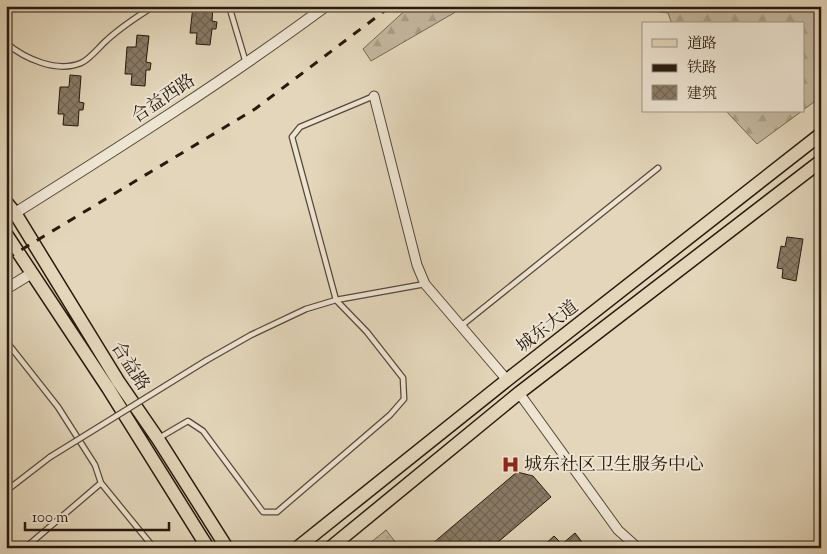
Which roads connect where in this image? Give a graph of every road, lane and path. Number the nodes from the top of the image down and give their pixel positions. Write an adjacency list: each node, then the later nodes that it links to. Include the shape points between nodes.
1 (154, 6): 4 (lane, via 108,38 82,63 64,66 42,64)
2 (230, 6): 5 (lane)
3 (326, 6): 5 (street, 合益西路)
4 (6, 43)
5 (246, 63): 11 (street, 合益西路)
6 (374, 96): 14 (street); 16 (lane, via 300,127 292,138)
7 (821, 134): 19 (main road, 城东大道)
8 (821, 161): 20 (main road, 城东大道)
9 (658, 168): 17 (lane)
10 (6, 202): 11 (main road, 合益路)
11 (15, 213): 21 (main road, 合益路, via 118,381)
12 (6, 234): 13 (main road, 合益路)
13 (32, 274): 15 (street); 26 (main road, 合益路)
14 (425, 284): 16 (lane); 17 (street)
15 (6, 289)
16 (336, 300): 21 (lane, via 367,332 403,378 404,399 390,415 277,512 264,512 203,431 188,421); 23 (lane, bridge, via 306,309 207,360 50,457)
17 (461, 326): 19 (street)
18 (6, 341): 22 (lane, via 58,407 95,465)
19 (507, 380): 28 (main road, 城东大道)
20 (519, 393): 29 (main road, 城东大道); 30 (street, via 618,530)
21 (158, 439): 27 (main road, 合益路)
22 (102, 483): 24 (lane); 25 (lane)
23 (6, 491)
24 (24, 548)
25 (154, 548)
26 (208, 548)
27 (228, 548)
28 (297, 548)
29 (330, 548)
30 (638, 548)

